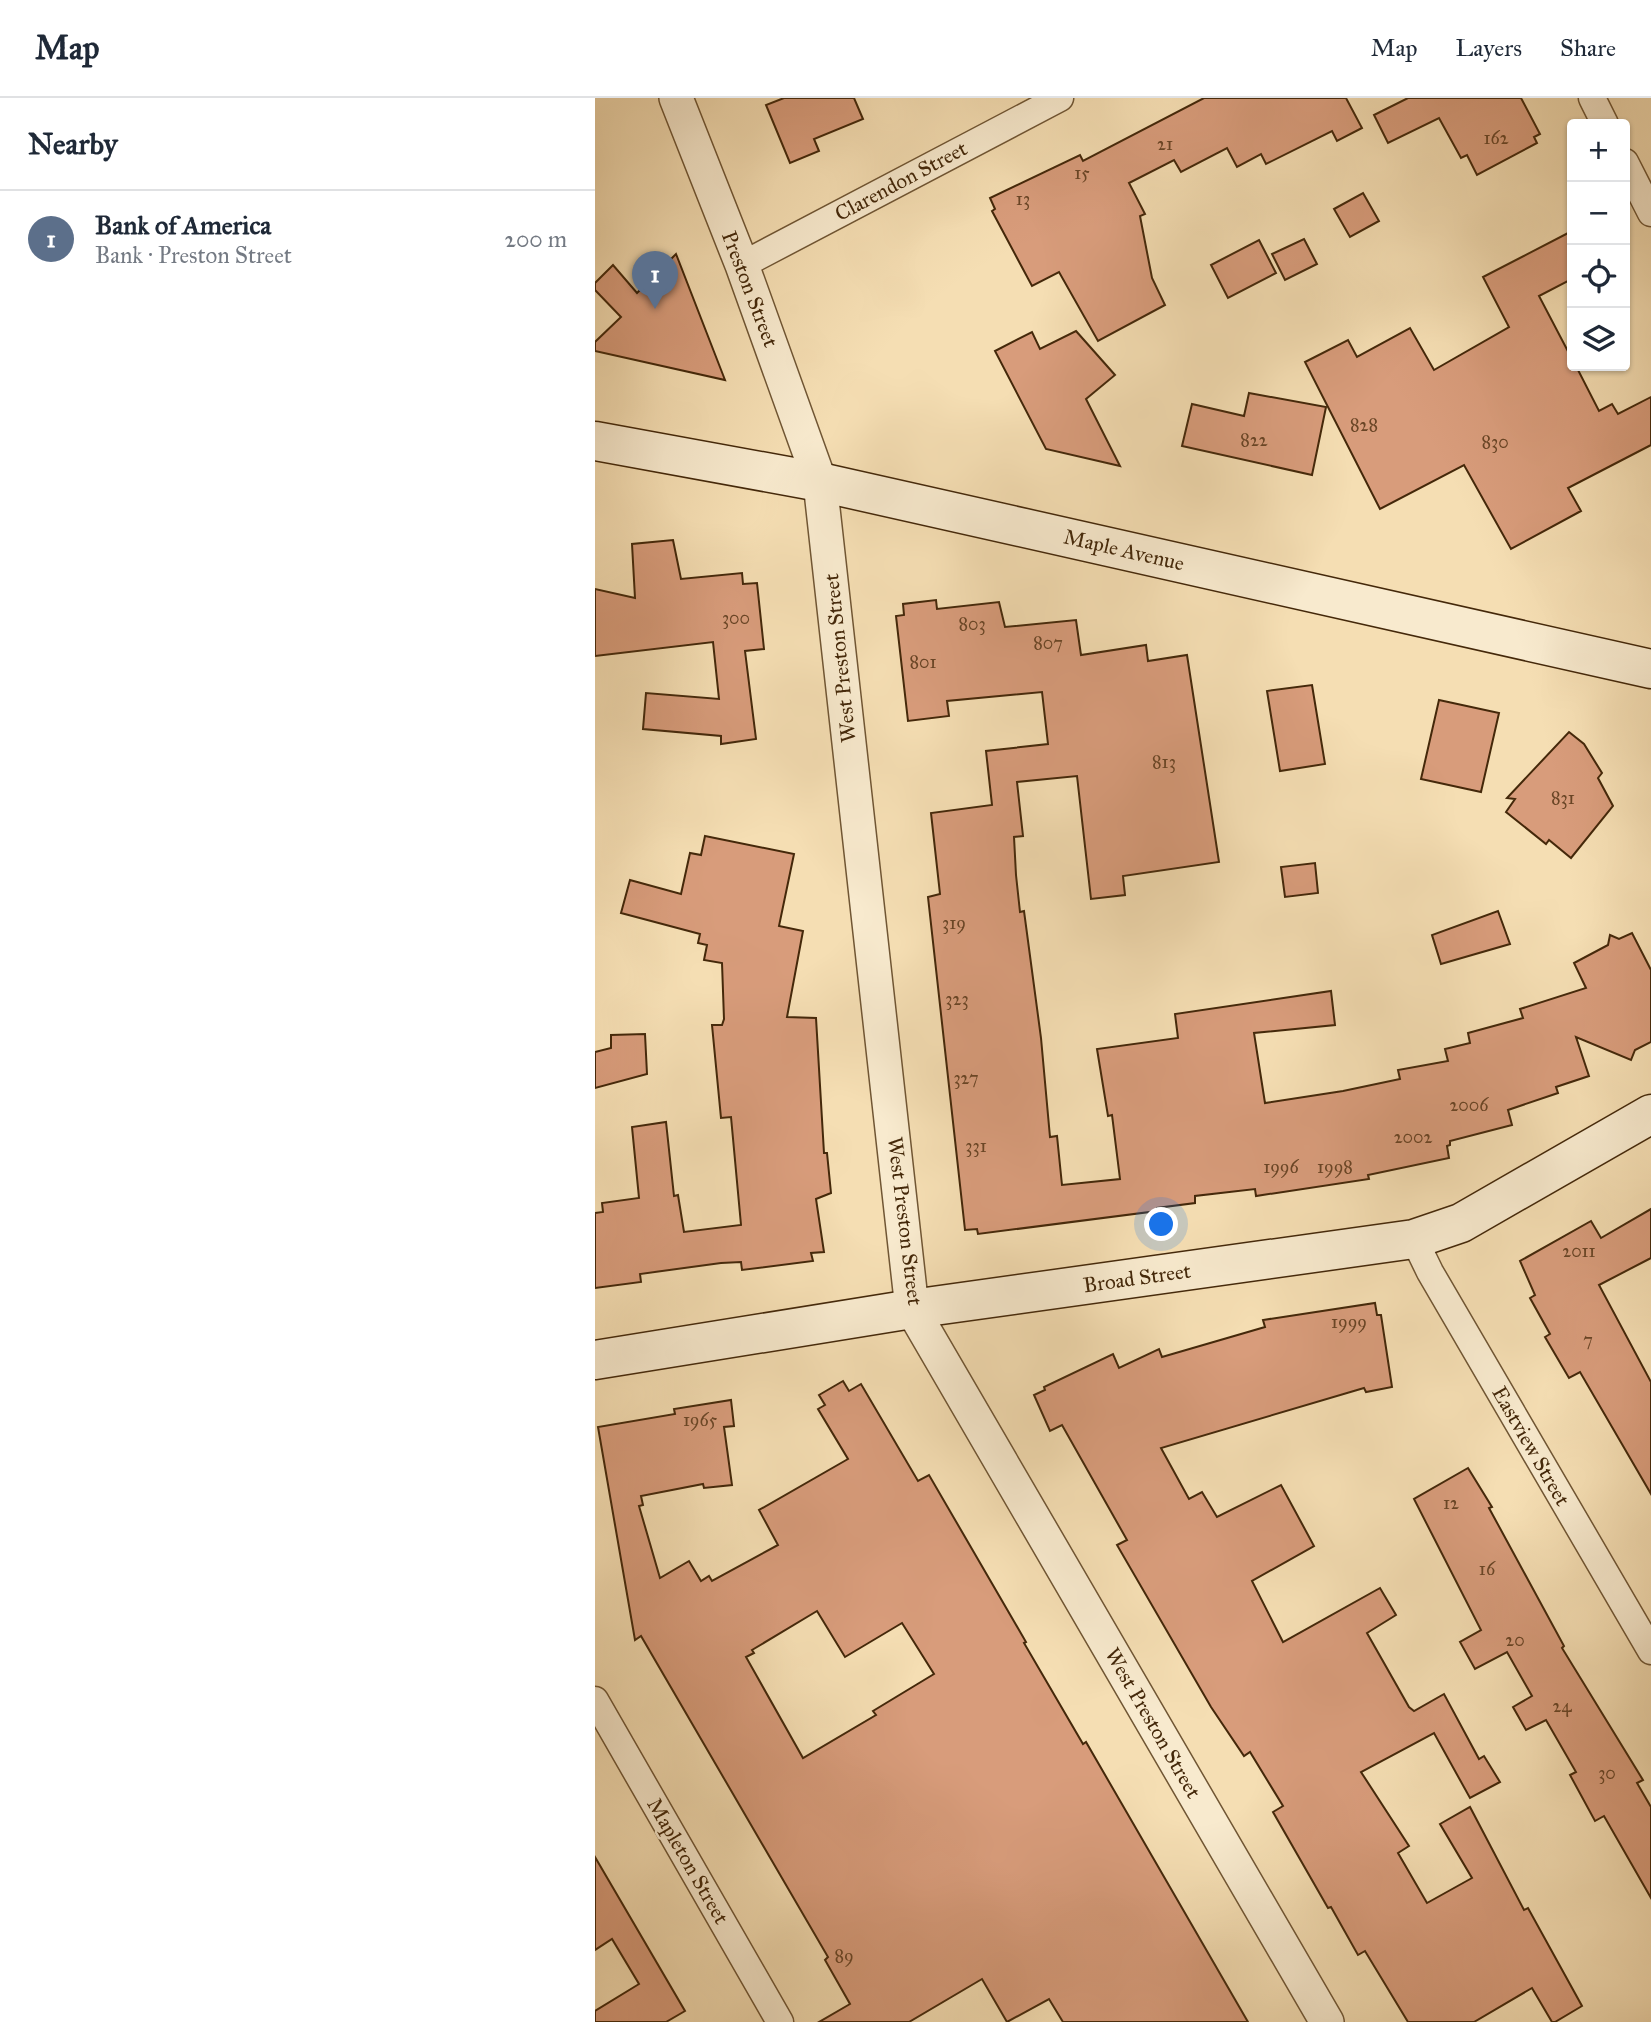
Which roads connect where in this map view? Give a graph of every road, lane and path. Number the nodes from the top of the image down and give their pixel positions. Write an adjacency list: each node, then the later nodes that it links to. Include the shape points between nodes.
1 (676, 98): 7 (street, Preston Street)
2 (1059, 98): 7 (street, Clarendon Street)
3 (1592, 98): 4 (street)
4 (1602, 119)
5 (1630, 172): 6 (street)
6 (1651, 213)
7 (742, 265): 9 (street, Preston Street)
8 (595, 441): 9 (main road, Maple Avenue)
9 (820, 482): 10 (main road, Maple Avenue); 13 (street, West Preston Street)
10 (1651, 670)
11 (1651, 1114): 12 (main road, Broad Street, via 1461,1223)
12 (1413, 1239): 13 (main road, Broad Street); 15 (street, Eastview Street)
13 (912, 1309): 14 (main road, Broad Street); 18 (street, West Preston Street)
14 (595, 1360)
15 (1651, 1651)
16 (595, 1700): 17 (street, Mapleton Street)
17 (780, 2022)
18 (1327, 2022)

